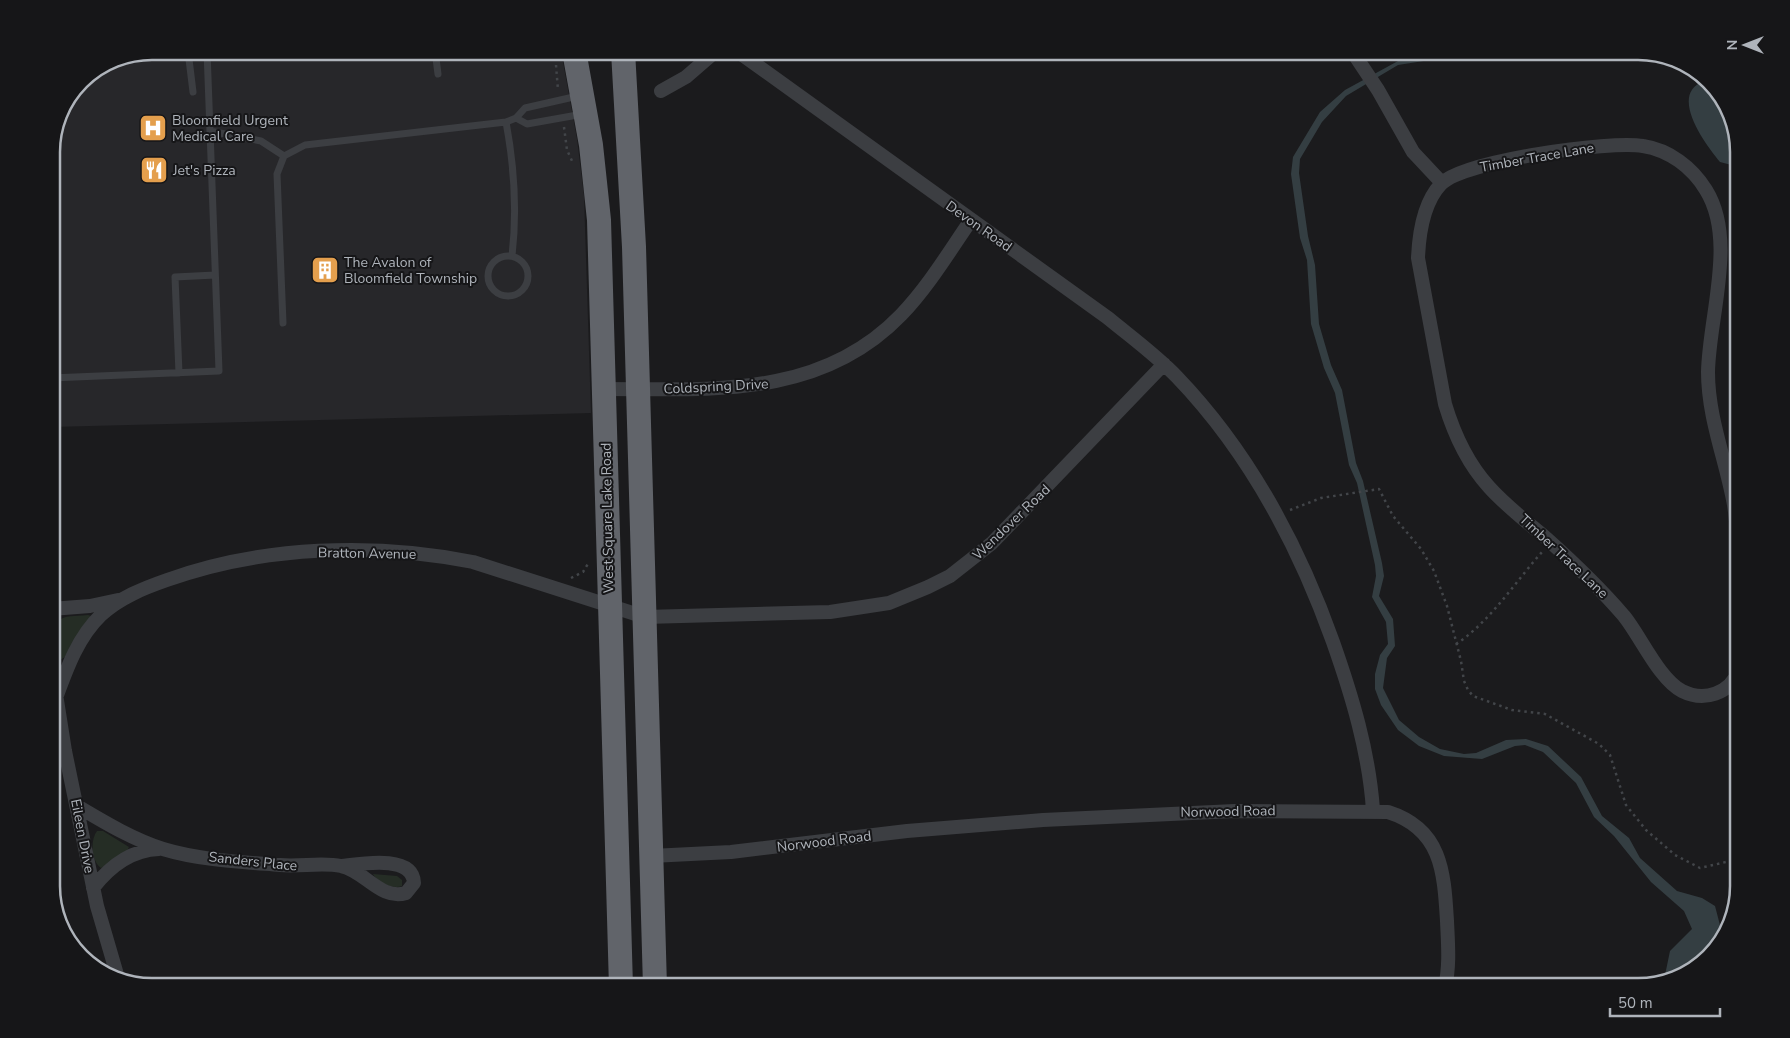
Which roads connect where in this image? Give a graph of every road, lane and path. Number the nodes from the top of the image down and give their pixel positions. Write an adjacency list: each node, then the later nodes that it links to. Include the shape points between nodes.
1 (189, 60): 12 (lane)
2 (208, 60): 17 (lane)
3 (437, 60): 10 (lane)
4 (563, 60): 13 (path, via 555,72)
5 (566, 60): 14 (highway, West Square Lake Road)
6 (624, 60): 29 (highway, via 632,189)
7 (706, 60): 11 (street, via 686,77)
8 (749, 60): 21 (street, Devon Road)
9 (1359, 60): 20 (street, via 1413,152)
10 (438, 74)
11 (661, 91)
12 (193, 92)
13 (559, 100): 14 (lane); 15 (lane, via 525,108)
14 (577, 109): 15 (lane, via 527,124); 19 (path, via 568,155); 28 (highway, West Square Lake Road, via 594,170)
15 (516, 118): 16 (lane)
16 (506, 122): 18 (lane, via 305,145); 22 (lane, via 510,143)
17 (210, 131): 18 (lane, via 261,141); 23 (lane)
18 (284, 156): 24 (lane, via 277,174)
19 (576, 170)
20 (1442, 183): 30 (street, Timber Trace Lane, via 1454,174 1491,162 1625,144 1657,150 1683,164 1695,175 1714,206 1719,224 1719,266 1708,372 1717,440); 32 (street, Timber Trace Lane, via 1423,220 1418,237 1418,258 1450,421 1467,457 1489,487)
21 (971, 220): 25 (street, Devon Road, via 1108,318); 29 (street, Coldspring Drive, via 900,316 868,342 831,364 768,384)
22 (512, 256): 22 (lane, via 499,258 488,275 492,288 503,296 516,295 528,281 527,268)
23 (215, 275): 26 (lane, via 219,372); 26 (lane, via 174,277)
24 (283, 323)
25 (1164, 364): 31 (street, Devon Road, via 1210,414 1246,462); 38 (street, Wendover Road, via 992,543 963,567 928,587 889,603 848,611)
26 (179, 373): 27 (lane)
27 (60, 378)
28 (604, 389): 29 (street, Coldspring Drive); 36 (highway, West Square Lake Road)
29 (638, 389): 38 (highway)
30 (1730, 490)
31 (1277, 516): 39 (path, via 1320,498 1379,489 1393,516 1434,571); 44 (street, via 1312,589 1347,683 1365,752)
32 (1551, 542): 39 (path, via 1487,615); 40 (street, Timber Trace Lane, via 1607,595 1670,682 1692,695 1715,694)
33 (590, 555): 34 (path, via 583,572)
34 (571, 578)
35 (124, 598): 36 (street, Bratton Avenue, via 186,573 233,561 302,553 371,551 415,553 473,562); 37 (street, Bratton Avenue); 41 (street, Bratton Avenue, via 100,616 84,636)
36 (610, 605): 38 (street, Wendover Road); 51 (highway, West Square Lake Road)
37 (60, 608)
38 (645, 617): 46 (highway)
39 (1456, 644): 47 (path, via 1464,681 1473,696 1512,710 1545,714 1589,738 1605,749 1626,805 1660,844 1700,868)
40 (1730, 685)
41 (60, 688)
42 (60, 719): 43 (street, Eileen Drive)
43 (77, 806): 45 (street, Sanders Place, via 131,836); 49 (street, Eileen Drive)
44 (1373, 810): 46 (street, Norwood Road, via 1180,812 1052,819 907,831 732,852); 53 (street, Norwood Road, via 1403,816 1416,825 1438,856 1444,880 1448,947)
45 (164, 849): 48 (street, Sanders Place, via 272,864); 49 (street, Sanders Place, via 145,850 128,857 109,870)
46 (651, 856): 52 (highway)
47 (1730, 861)
48 (342, 866)
49 (93, 888): 50 (street, Eileen Drive)
50 (116, 971)
51 (621, 978)
52 (655, 978)
53 (1446, 978)

